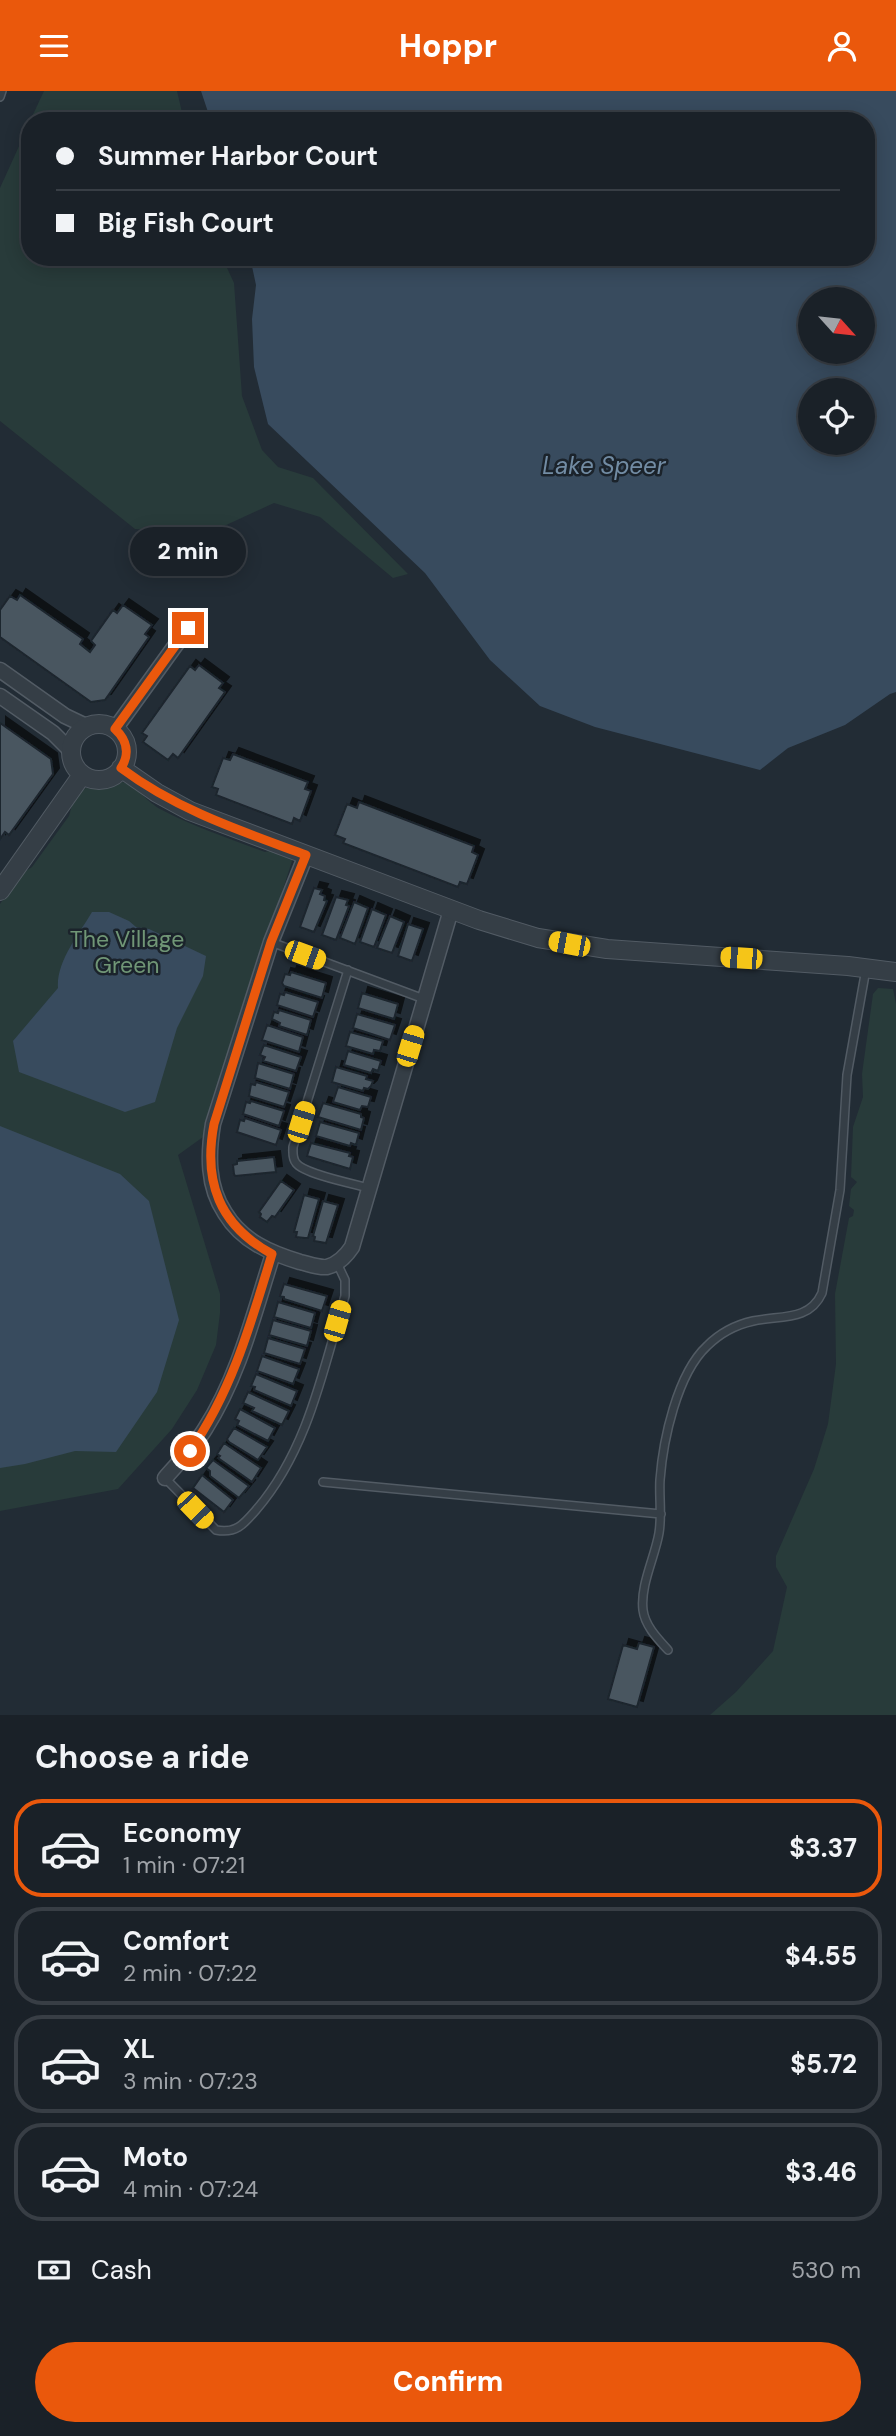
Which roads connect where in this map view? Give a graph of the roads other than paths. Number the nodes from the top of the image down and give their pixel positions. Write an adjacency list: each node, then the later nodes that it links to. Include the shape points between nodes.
1 (2, 91): 2 (lane)
2 (0, 97)
3 (188, 628): 7 (street)
4 (0, 670): 6 (street)
5 (0, 696): 8 (street)
6 (86, 726): 7 (street, via 101,724); 8 (street, via 75,736)
7 (115, 729): 9 (street, via 126,747)
8 (70, 750): 10 (street)
9 (121, 768): 10 (street, via 103,780); 11 (street, via 190,811)
10 (82, 775): 12 (street)
11 (306, 855): 13 (street); 14 (street)
12 (0, 891)
13 (451, 910): 15 (street, via 502,929 569,944); 18 (street)
14 (271, 942): 16 (lane); 20 (street, via 214,1124 209,1164 225,1214 250,1240)
15 (866, 968): 17 (street); 24 (lane, via 845,1093 840,1190 822,1293 804,1313 739,1324 699,1355 680,1389 666,1443)
16 (348, 971): 18 (lane); 19 (lane, via 293,1155 306,1170)
17 (896, 972)
18 (424, 999): 19 (street)
19 (369, 1188): 21 (street, via 352,1247)
20 (272, 1254): 21 (street, via 315,1266); 22 (street, via 229,1384 206,1428)
21 (337, 1263): 22 (lane, via 345,1280 345,1296 308,1420 281,1478 263,1502 242,1526 216,1530)
22 (164, 1478)
23 (323, 1482): 24 (lane)
24 (661, 1514): 25 (lane, via 643,1609 648,1625)
25 (668, 1650)

